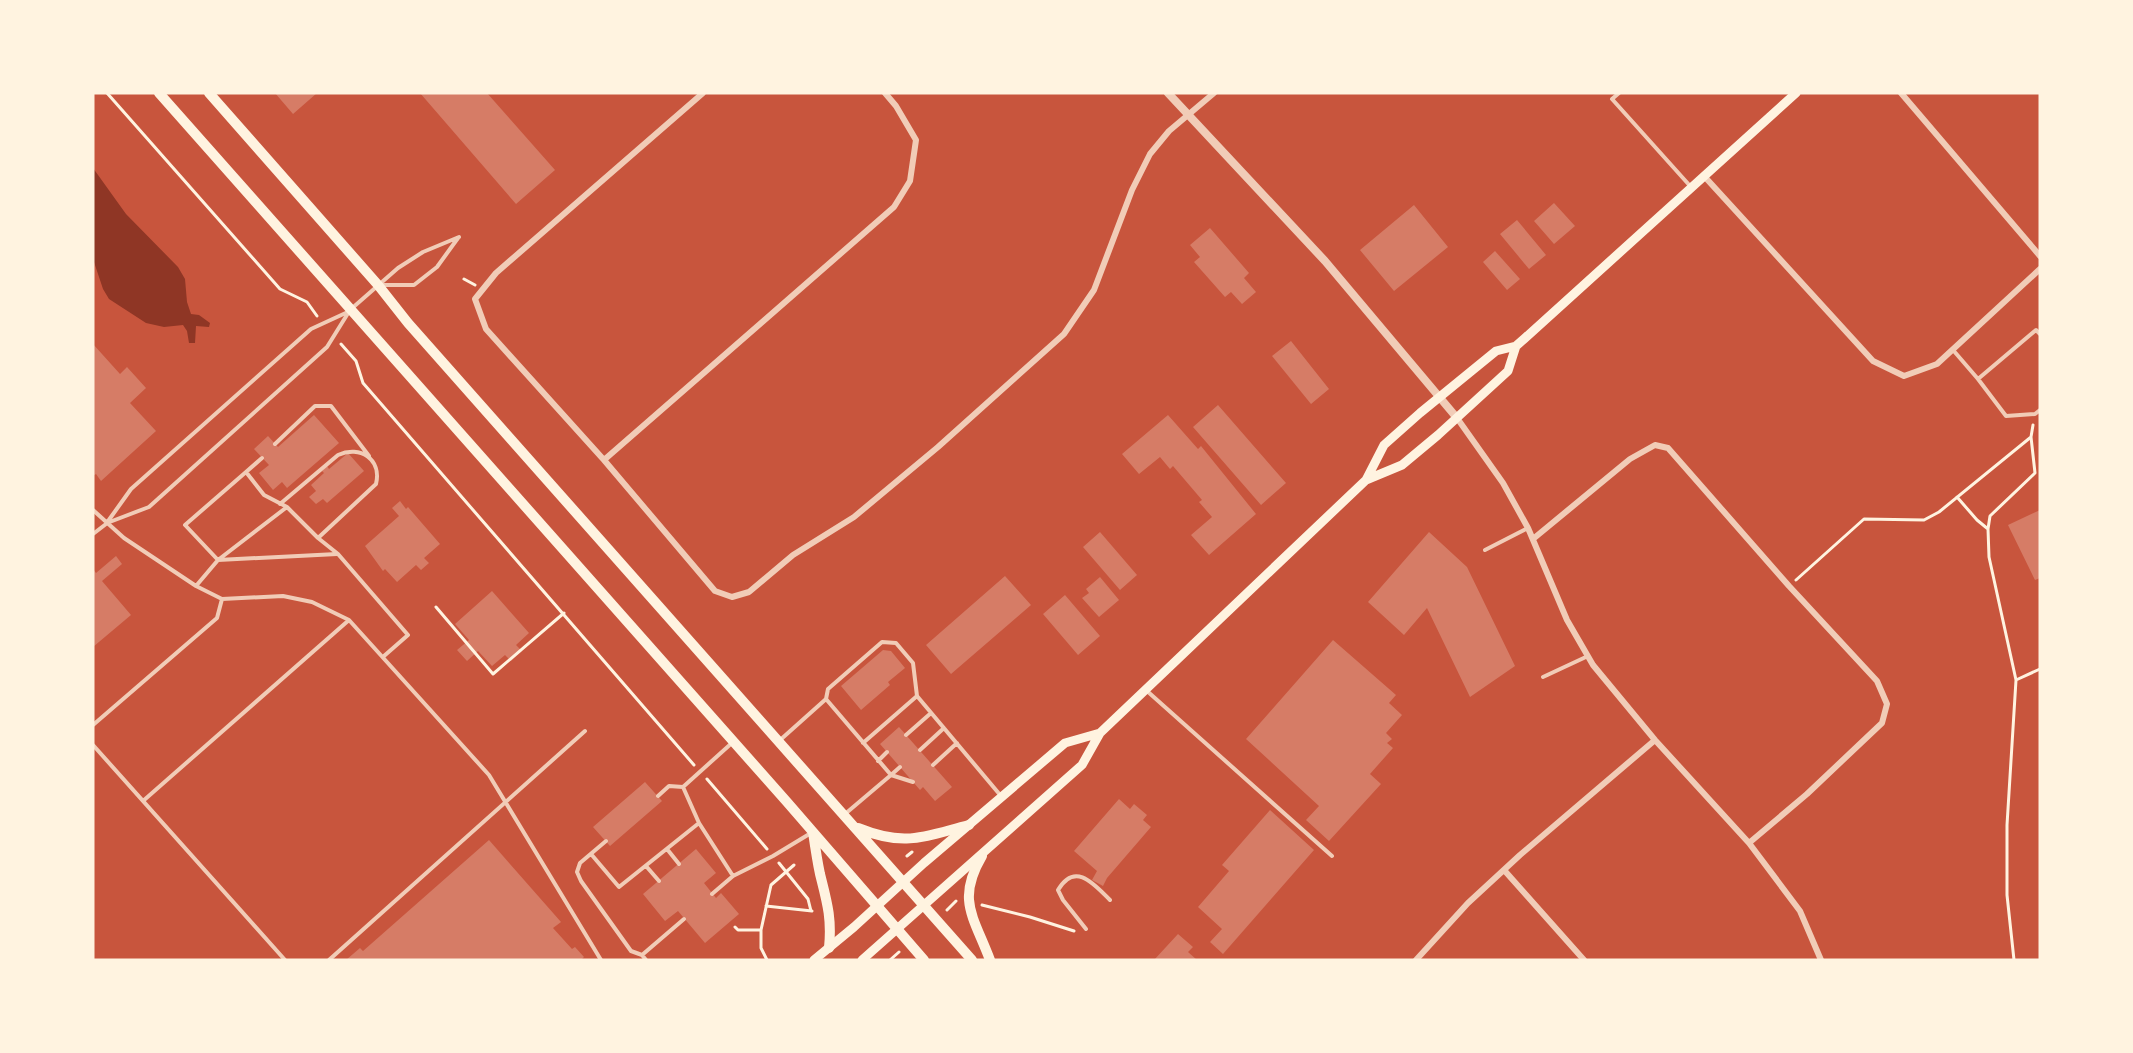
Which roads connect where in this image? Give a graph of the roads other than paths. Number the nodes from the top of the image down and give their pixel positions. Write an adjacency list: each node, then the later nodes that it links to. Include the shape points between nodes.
1 (159, 93): 16 (main road)
2 (209, 93): 15 (main road)
3 (703, 93): 26 (street, via 496,273 475,299 486,329)
4 (885, 93): 26 (street, via 916,141 910,181 894,207)
5 (1168, 93): 10 (street)
6 (1215, 93): 10 (street)
7 (1619, 93): 12 (lane, via 1612,99)
8 (1796, 93): 11 (main road)
9 (1901, 93): 13 (street)
10 (1189, 115): 21 (street, via 1325,261); 26 (street, via 1150,154 1094,290 1065,334 854,517 794,555 749,592 732,597 716,591)
11 (1704, 176): 12 (main road); 19 (street, via 1873,361 1904,376 1937,364)
12 (1691, 187): 18 (main road)
13 (2040, 256)
14 (2040, 269): 19 (street)
15 (378, 285): 15 (lane, via 414,285 437,267 459,237 423,252); 16 (lane); 58 (main road)
16 (350, 310): 33 (lane, via 310,329 131,489); 33 (lane, via 327,347 149,507); 57 (main road)
17 (2040, 334): 20 (lane, via 2036,330)
18 (1516, 346): 21 (main road, via 1496,351); 23 (main road, via 1508,371)
19 (1953, 350): 20 (lane)
20 (1978, 379): 22 (lane, via 2006,416)
21 (1440, 397): 23 (street); 29 (main road, via 1384,446)
22 (2040, 411)
23 (1457, 418): 29 (main road, via 1402,465); 34 (street, via 1503,483)
24 (275, 444): 27 (lane, via 315,406 331,406)
25 (261, 458): 28 (lane)
26 (604, 460)
27 (373, 462): 30 (lane, via 363,453 349,450); 36 (lane, via 378,475 376,484)
28 (246, 472): 30 (lane, via 264,495); 40 (lane, via 185,525)
29 (1366, 480): 47 (main road)
30 (280, 504): 31 (lane)
31 (287, 507): 36 (lane); 40 (lane)
32 (93, 510): 33 (lane)
33 (106, 524): 35 (lane); 41 (lane)
34 (1528, 528): 37 (street); 38 (lane)
35 (93, 534)
36 (318, 538): 39 (lane)
37 (1533, 539): 45 (street, via 1567,620); 80 (street, via 1630,459 1655,445 1668,448 1877,681 1887,704 1882,723)
38 (1485, 550)
39 (338, 554): 40 (lane); 44 (lane, via 408,635)
40 (218, 560): 41 (lane)
41 (196, 586): 42 (lane)
42 (222, 599): 43 (lane, via 283,596 312,602); 51 (lane, via 217,618)
43 (349, 620): 44 (lane); 72 (lane)
44 (384, 656): 73 (lane, via 489,775)
45 (1588, 656): 46 (lane); 56 (street)
46 (1544, 677)
47 (1145, 689): 54 (main road); 84 (lane)
48 (917, 696): 49 (lane, via 913,663 896,643 882,642 828,689); 50 (lane); 59 (lane)
49 (826, 699): 58 (lane); 59 (lane)
50 (931, 713): 52 (lane); 55 (lane)
51 (93, 725)
52 (944, 728): 60 (lane); 62 (lane)
53 (585, 731): 73 (lane)
54 (1100, 733): 71 (main road, via 1065,743); 83 (main road, via 1082,765)
55 (906, 735)
56 (1655, 740): 80 (street); 87 (street)
57 (733, 741): 69 (lane); 78 (main road)
58 (779, 741): 74 (main road)
59 (863, 742): 64 (lane)
60 (957, 743): 65 (lane); 71 (lane)
61 (93, 745): 72 (lane)
62 (920, 750)
63 (887, 752): 64 (lane)
64 (879, 761): 67 (lane)
65 (933, 765)
66 (900, 767): 67 (lane)
67 (891, 775): 68 (lane); 74 (lane)
68 (913, 782)
69 (682, 787): 70 (lane, via 669,786); 75 (lane)
70 (658, 796)
71 (1002, 796): 76 (main road)
72 (143, 801): 100 (lane)
73 (506, 803): 101 (lane); 102 (lane)
74 (844, 815): 77 (main road)
75 (699, 822): 81 (lane); 88 (lane)
76 (969, 825): 77 (main road, via 912,840 880,837); 90 (main road)
77 (855, 826): 90 (main road)
78 (813, 832): 88 (lane); 93 (main road); 98 (main road, via 828,901)
79 (606, 841): 82 (lane)
80 (1749, 843): 111 (street, via 1800,911)
81 (666, 849): 85 (lane); 86 (lane)
82 (591, 854): 86 (lane, via 619,887); 99 (lane, via 580,863 581,881 632,951)
83 (982, 856): 94 (main road); 108 (main road, via 971,874 969,907)
84 (1332, 856)
85 (679, 864)
86 (646, 866): 89 (lane)
87 (1504, 870): 109 (street); 110 (street)
88 (733, 876): 91 (lane)
89 (659, 880)
90 (904, 882): 93 (main road); 94 (main road)
91 (712, 894)
92 (1110, 900): 97 (lane, via 1082,877 1064,880 1058,890)
93 (878, 905): 96 (main road); 98 (main road)
94 (924, 906): 96 (main road); 107 (main road)
95 (684, 919): 99 (lane)
96 (897, 929): 105 (main road); 106 (main road)
97 (1086, 929)
98 (829, 948): 104 (main road)
99 (642, 955): 103 (lane)
100 (285, 960)
101 (329, 960)
102 (600, 960)
103 (646, 960)
104 (814, 960)
105 (862, 960)
106 (924, 960)
107 (972, 960)
108 (990, 960)
109 (1416, 960)
110 (1584, 960)
111 (1821, 960)

